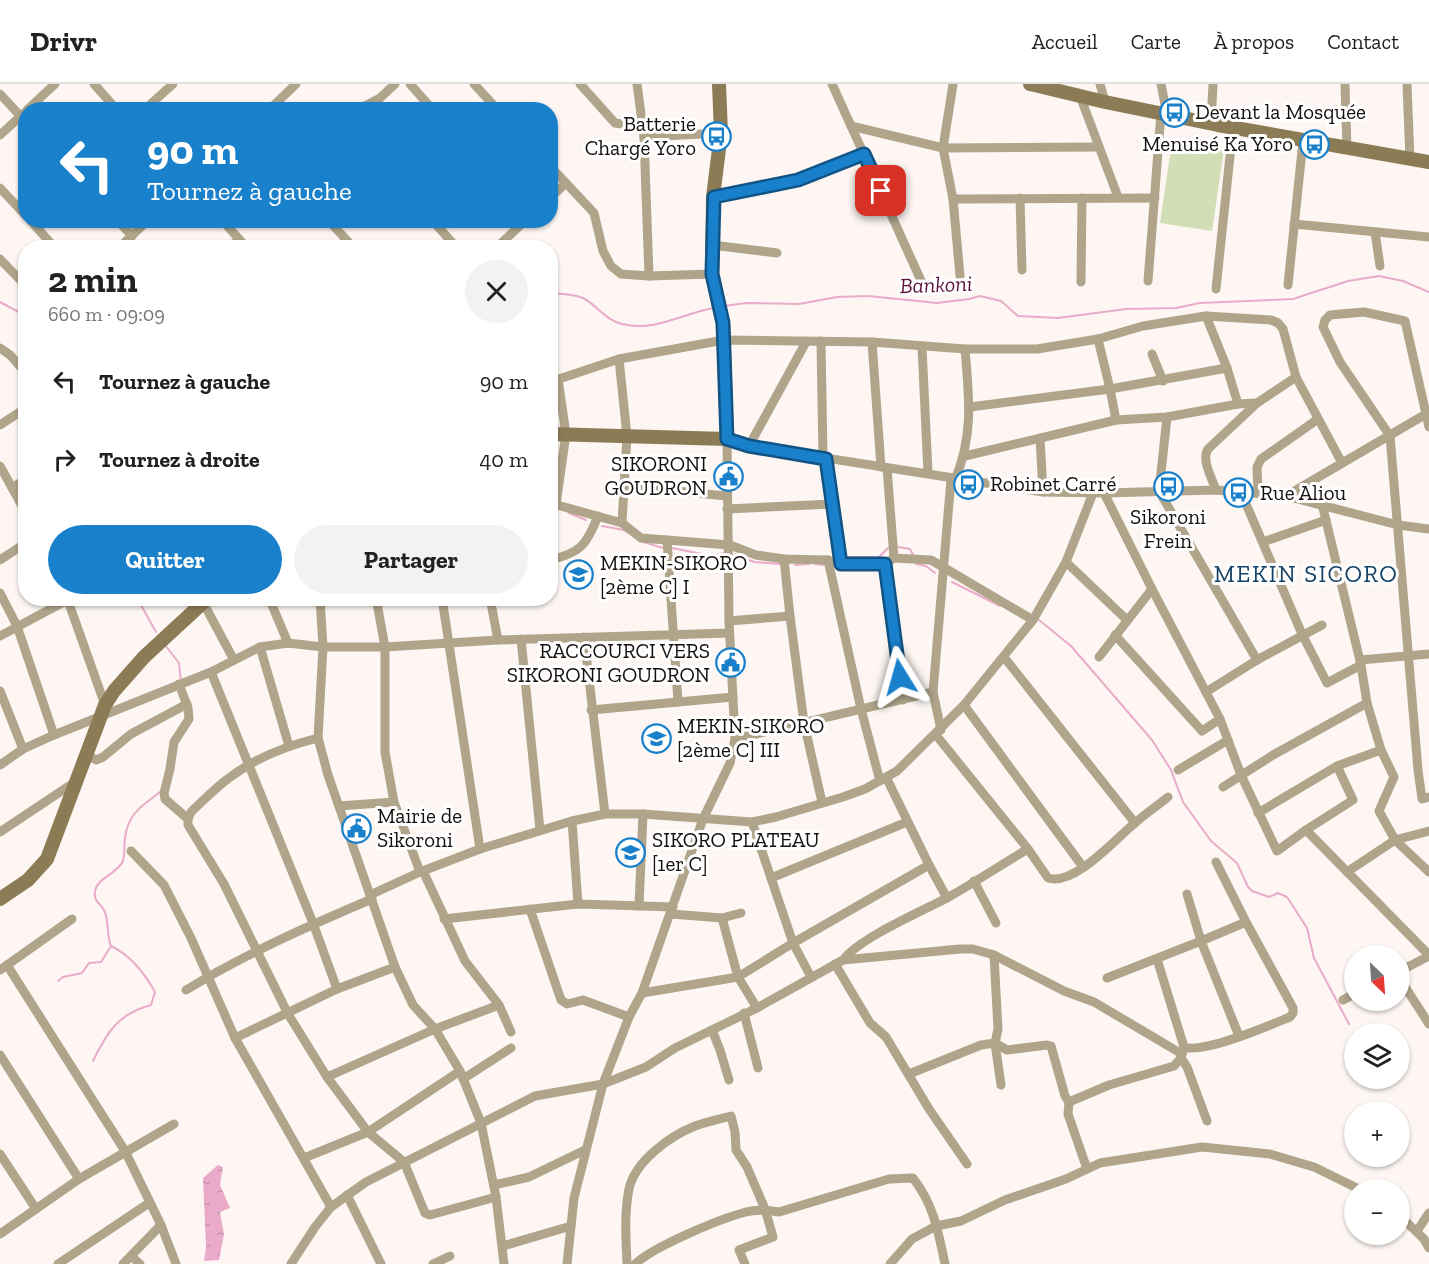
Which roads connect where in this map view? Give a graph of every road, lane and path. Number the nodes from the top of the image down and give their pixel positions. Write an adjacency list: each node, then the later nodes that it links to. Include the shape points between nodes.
1 (55, 84): 21 (street)
2 (94, 84): 22 (street)
3 (173, 84): 23 (street)
4 (296, 84): 24 (street)
5 (395, 84): 25 (street)
6 (410, 84): 26 (street)
7 (474, 84): 27 (street)
8 (580, 84): 32 (street, via 615,123)
9 (637, 84): 32 (street)
10 (719, 84): 36 (street)
11 (832, 84): 34 (street)
12 (953, 84): 41 (street)
13 (1100, 84): 28 (street)
14 (1161, 84): 30 (street)
15 (1213, 84): 33 (street)
16 (1345, 84): 42 (street)
17 (1407, 84): 44 (street)
18 (1035, 85): 20 (street)
19 (0, 94): 29 (street)
20 (1080, 96): 28 (street); 40 (street)
21 (38, 102)
22 (110, 102)
23 (153, 102)
24 (277, 102)
25 (372, 102)
26 (426, 102)
27 (491, 102)
28 (1106, 102): 30 (street)
29 (18, 109)
30 (1164, 114): 33 (street); 54 (street)
31 (18, 121): 37 (street)
32 (643, 122): 38 (street)
33 (1211, 123): 35 (street)
34 (851, 126): 41 (street); 43 (street)
35 (1233, 127): 39 (street); 87 (street)
36 (721, 133): 38 (street); 50 (street)
37 (0, 135)
38 (644, 137): 80 (street)
39 (1303, 141): 42 (street); 57 (street)
40 (1099, 147): 41 (street); 51 (street)
41 (943, 148): 55 (street)
42 (1347, 148): 44 (street)
43 (864, 154): 50 (street, via 798,180); 85 (street)
44 (1410, 159): 45 (street)
45 (1429, 162)
46 (558, 174): 47 (street)
47 (566, 183): 49 (street); 80 (street, via 594,213 603,251 611,266 621,274)
48 (0, 188): 56 (street)
49 (558, 190)
50 (714, 197): 74 (street)
51 (1118, 197): 53 (street); 54 (street)
52 (1020, 198): 53 (street); 55 (street); 78 (street)
53 (1082, 198): 84 (street)
54 (1155, 198): 83 (street)
55 (953, 199): 81 (street)
56 (18, 207)
57 (1294, 224): 65 (street); 86 (street)
58 (37, 228): 69 (street)
59 (124, 228): 66 (street)
60 (140, 228): 66 (street)
61 (229, 228): 68 (street)
62 (335, 228): 71 (street)
63 (439, 228): 72 (street)
64 (517, 228): 73 (street)
65 (1375, 232): 67 (street); 77 (street)
66 (132, 236): 70 (street)
67 (1429, 237)
68 (239, 239)
69 (48, 240)
70 (128, 240)
71 (347, 240)
72 (451, 240)
73 (505, 240)
74 (712, 245): 75 (street); 79 (street)
75 (777, 253)
76 (0, 259): 82 (street)
77 (1380, 266)
78 (1022, 270)
79 (712, 274): 80 (street); 90 (street)
80 (649, 276)
81 (960, 276)
82 (18, 278)
83 (1148, 281)
84 (1081, 282)
85 (923, 285)
86 (1288, 285)
87 (1216, 289)
88 (1206, 315): 89 (street); 100 (street); 101 (street, via 1278,323)
89 (1098, 339): 96 (street, via 1037,349); 104 (street)
90 (724, 340): 92 (street); 98 (street); 121 (street)
91 (821, 341): 92 (street); 93 (street); 124 (street)
92 (807, 342): 122 (street)
93 (872, 342): 94 (street); 127 (street)
94 (922, 347): 96 (street); 128 (street)
95 (0, 348): 99 (street)
96 (965, 349): 108 (street)
97 (1152, 354): 103 (street)
98 (619, 359): 102 (street); 118 (street)
99 (18, 364)
100 (1227, 368): 103 (street); 107 (street)
101 (1296, 377): 106 (street); 112 (street)
102 (558, 380)
103 (1163, 381): 104 (street)
104 (1110, 389): 108 (street); 113 (street)
105 (558, 399): 117 (street)
106 (1257, 403): 107 (street); 134 (street, via 1205,454)
107 (1238, 404): 111 (street)
108 (970, 407): 123 (street)
109 (18, 413): 114 (street)
110 (1426, 414): 115 (street); 119 (street); 119 (street, via 1405,321 1364,312 1330,315 1323,327 1340,362)
111 (1167, 417): 113 (street); 136 (street)
112 (1318, 419): 125 (street); 138 (street, via 1261,459 1257,467)
113 (1116, 420): 120 (street)
114 (0, 425)
115 (1429, 427)
116 (558, 434): 117 (street)
117 (566, 434): 118 (street); 129 (street)
118 (627, 436): 121 (street); 132 (street)
119 (1390, 436): 125 (street); 151 (street)
120 (1040, 438): 123 (street); 137 (street)
121 (727, 439): 122 (street); 141 (street)
122 (749, 446): 124 (street)
123 (965, 456): 130 (street)
124 (824, 458): 127 (street); 145 (street)
125 (1342, 463): 142 (street)
126 (0, 466): 133 (street)
127 (884, 468): 128 (street); 161 (street)
128 (928, 473): 130 (street)
129 (558, 476)
130 (953, 479): 137 (street); 164 (street)
131 (18, 484): 133 (street)
132 (626, 486): 141 (street); 150 (street)
133 (12, 488): 143 (street)
134 (1216, 490): 135 (street); 136 (street)
135 (1240, 490): 138 (street); 154 (street)
136 (1159, 491): 140 (street); 200 (street)
137 (1043, 492): 139 (street)
138 (1258, 492): 142 (street)
139 (1093, 493): 140 (street); 162 (street)
140 (1104, 493): 165 (street)
141 (726, 496): 147 (street)
142 (1286, 496): 146 (street)
143 (18, 499)
144 (558, 504): 148 (street)
145 (832, 504): 147 (street); 163 (street)
146 (1322, 504): 149 (street); 151 (street)
147 (726, 510): 155 (street)
148 (598, 516): 150 (street); 157 (street, via 592,534 580,549)
149 (1326, 520): 154 (street); 201 (street)
150 (622, 523): 153 (street, via 641,538)
151 (1398, 525): 152 (street); 196 (street)
152 (1429, 529)
153 (667, 540): 155 (street); 183 (street)
154 (1263, 542): 185 (street)
155 (730, 545): 158 (street, via 756,555); 178 (street)
156 (18, 548): 159 (street)
157 (558, 558)
158 (784, 559): 160 (street); 176 (street)
159 (0, 560)
160 (828, 560): 163 (street); 214 (street)
161 (889, 561): 163 (street); 164 (street, via 931,560); 208 (street)
162 (1066, 562): 177 (street); 179 (street)
163 (841, 564)
164 (943, 568): 179 (street); 205 (street)
165 (1152, 590): 177 (street); 206 (street)
166 (0, 593): 181 (street)
167 (56, 606): 181 (street)
168 (71, 606): 215 (street)
169 (200, 606): 215 (street, via 144,657)
170 (210, 606): 199 (street)
171 (272, 606): 190 (street)
172 (320, 606): 193 (street)
173 (377, 606): 194 (street)
174 (443, 606): 191 (street)
175 (492, 606): 189 (street)
176 (790, 616): 178 (street); 218 (street)
177 (1127, 620): 184 (street)
178 (729, 621): 182 (street)
179 (1033, 621): 197 (street)
180 (1322, 625): 185 (street)
181 (17, 626): 186 (street); 220 (street)
182 (729, 633): 183 (street); 207 (street)
183 (673, 634): 187 (street); 209 (street)
184 (1115, 634): 198 (street); 217 (street, via 1202,731)
185 (1302, 634): 200 (street); 201 (street, via 1327,683)
186 (0, 636)
187 (584, 637): 188 (street); 216 (street)
188 (521, 639): 189 (street); 250 (street)
189 (498, 640): 191 (street)
190 (288, 643): 192 (street); 193 (street)
191 (450, 644): 194 (street); 255 (street)
192 (260, 647): 199 (street); 224 (street)
193 (323, 647): 194 (street); 221 (street)
194 (385, 647): 238 (street, via 385,752)
195 (1429, 654): 196 (street)
196 (1409, 656): 201 (street); 237 (street, via 1422,799)
197 (1004, 657): 212 (street); 249 (street)
198 (1099, 657)
199 (234, 660): 202 (street)
200 (1257, 660): 206 (street)
201 (1360, 662): 210 (street)
202 (211, 672): 203 (street); 228 (street)
203 (179, 684): 211 (street); 215 (street)
204 (0, 691): 213 (street)
205 (933, 692): 208 (street); 219 (street)
206 (1206, 692): 217 (street)
207 (733, 697): 209 (street); 222 (street)
208 (903, 700): 214 (street)
209 (678, 702): 216 (street)
210 (1367, 703): 226 (street); 232 (street)
211 (187, 704): 227 (street, via 131,734 104,757 96,760); 244 (street, via 189,719 174,742 164,793 165,799)
212 (964, 705): 219 (street); 260 (street)
213 (3, 706): 225 (street)
214 (861, 710): 218 (street); 233 (street)
215 (102, 711): 220 (street); 227 (street)
216 (591, 711): 242 (street)
217 (1220, 719): 223 (street)
218 (804, 723): 222 (street); 239 (street)
219 (938, 732): 233 (street, via 897,771); 256 (street)
220 (54, 735): 225 (street)
221 (318, 738): 224 (street); 240 (street)
222 (735, 739): 245 (street, via 730,763)
223 (1228, 740): 231 (street); 232 (street)
224 (289, 746): 228 (street)
225 (23, 749): 229 (street)
226 (1381, 750): 230 (street); 254 (street, via 1394,777 1379,811)
227 (86, 754): 234 (street)
228 (249, 764): 244 (street, via 227,778); 280 (street)
229 (0, 765)
230 (1337, 766): 241 (street); 251 (street, via 1353,800)
231 (1178, 770)
232 (1241, 775): 235 (street); 241 (street)
233 (883, 779): 239 (street, via 865,789); 248 (street)
234 (76, 781): 253 (street); 269 (street, via 47,859 28,880)
235 (1223, 787)
236 (1168, 797): 249 (street)
237 (1429, 797)
238 (394, 802): 240 (street); 261 (street)
239 (822, 802): 247 (street)
240 (339, 806): 267 (street)
241 (1258, 813): 251 (street, via 1277,851)
242 (604, 814): 243 (street); 246 (street)
243 (643, 814): 245 (street); 271 (street)
244 (188, 819): 283 (street)
245 (704, 819): 247 (street); 273 (street)
246 (572, 821): 250 (street); 270 (street)
247 (752, 822): 264 (street)
248 (907, 822): 259 (street); 264 (street)
249 (1135, 823): 260 (street)
250 (540, 830): 255 (street)
251 (1306, 830): 262 (street)
252 (1429, 831): 254 (street)
253 (0, 832)
254 (1395, 840): 262 (street); 263 (street)
255 (480, 849): 261 (street)
256 (1028, 849): 260 (street, via 1047,878 1055,880); 265 (street)
257 (131, 851): 292 (street, via 164,885)
258 (1216, 862): 278 (street)
259 (929, 865): 268 (street); 282 (street)
260 (1083, 867)
261 (422, 871): 267 (street); 277 (street)
262 (1347, 872): 285 (street)
263 (1429, 872)
264 (771, 878): 282 (street)
265 (974, 881): 268 (street); 279 (street)
266 (1187, 894): 281 (street)
267 (371, 897): 280 (street); 289 (street)
268 (947, 898): 287 (street, via 909,916)
269 (0, 899)
270 (578, 904): 271 (street); 272 (street)
271 (639, 906): 273 (street)
272 (530, 909): 277 (street); 303 (street, via 561,1000 567,1004 583,1000)
273 (672, 911): 275 (street); 297 (street)
274 (741, 913): 275 (street)
275 (722, 918): 291 (street)
276 (72, 919): 290 (street)
277 (444, 919): 299 (street, via 465,961)
278 (1246, 922): 281 (street); 308 (street, via 1293,1013)
279 (996, 923)
280 (313, 924): 283 (street); 295 (street)
281 (1201, 941): 286 (street); 308 (street)
282 (793, 943): 291 (street); 293 (street)
283 (256, 950): 292 (street); 302 (street)
284 (994, 955): 287 (street, via 973,949); 310 (street, via 998,1029); 312 (street, via 1094,1002)
285 (1429, 955): 288 (street)
286 (1157, 959): 294 (street); 312 (street)
287 (839, 962): 293 (street); 315 (street, via 870,1023 886,1037)
288 (1410, 965)
289 (395, 967): 295 (street); 305 (street, via 413,1005)
290 (3, 968): 327 (street)
291 (738, 976): 297 (street); 300 (street)
292 (207, 977): 296 (street); 309 (street)
293 (811, 977): 300 (street)
294 (1107, 978)
295 (337, 989): 302 (street)
296 (186, 990)
297 (642, 993): 303 (street)
298 (1410, 995): 304 (street)
299 (499, 1005): 305 (street); 307 (street)
300 (757, 1008): 301 (street)
301 (744, 1013): 306 (street); 314 (street)
302 (288, 1014): 309 (street); 317 (street)
303 (629, 1017): 319 (street)
304 (1429, 1024)
305 (435, 1029): 316 (street); 317 (street)
306 (712, 1030): 318 (street); 319 (street, via 646,1068)
307 (512, 1032)
308 (1239, 1036): 312 (street)
309 (235, 1038): 329 (street)
310 (995, 1043): 315 (street); 320 (street); 321 (street, via 1007,1050 1051,1046)
311 (511, 1048): 316 (street)
312 (1182, 1053): 321 (street, via 1174,1066 1109,1085); 322 (street)
313 (0, 1055): 333 (street)
314 (758, 1068)
315 (909, 1074): 331 (street)
316 (462, 1075): 323 (street); 325 (street)
317 (327, 1077): 325 (street)
318 (729, 1080)
319 (603, 1084): 323 (street, via 535,1096); 326 (street)
320 (1001, 1085)
321 (1069, 1102): 332 (street, via 1068,1114)
322 (1207, 1121)
323 (481, 1123): 330 (street); 335 (street)
324 (174, 1124): 327 (street)
325 (368, 1132): 329 (street); 330 (street)
326 (585, 1149): 335 (street, via 529,1177); 345 (street)
327 (125, 1151): 333 (street); 338 (street)
328 (0, 1155): 340 (street)
329 (304, 1158): 339 (street)
330 (404, 1162): 336 (street); 337 (street, via 427,1215)
331 (967, 1164)
332 (1087, 1169): 334 (street, via 1100,1163 1202,1147 1270,1154 1314,1167); 346 (street, via 961,1221)
333 (79, 1179): 340 (street)
334 (1344, 1182)
335 (494, 1185): 337 (street)
336 (347, 1195): 339 (street); 358 (street)
337 (496, 1197): 349 (street)
338 (149, 1203): 343 (street); 354 (street)
339 (331, 1207): 353 (street)
340 (36, 1209): 348 (street)
341 (765, 1209): 346 (street, via 779,1212 888,1179 913,1178 925,1194); 362 (street, via 736,1150 731,1116 696,1126 675,1135 646,1160 633,1179 626,1211); 363 (street, via 746,1212 662,1246); 364 (street, via 773,1237 739,1250)
342 (1429, 1214): 347 (street)
343 (161, 1225): 351 (street); 357 (street)
344 (1410, 1225): 347 (street)
345 (571, 1226): 349 (street); 361 (street)
346 (936, 1226): 365 (street, via 912,1239); 366 (street)
347 (1417, 1231): 350 (street)
348 (0, 1234)
349 (503, 1246): 360 (street)
350 (1429, 1248)
351 (130, 1256): 355 (street); 356 (street)
352 (450, 1256): 359 (street)
353 (296, 1263)
354 (58, 1264)
355 (123, 1264)
356 (140, 1264)
357 (176, 1264)
358 (381, 1264)
359 (433, 1264)
360 (504, 1264)
361 (567, 1264)
362 (627, 1264)
363 (635, 1264)
364 (745, 1264)
365 (890, 1264)
366 (945, 1264)

